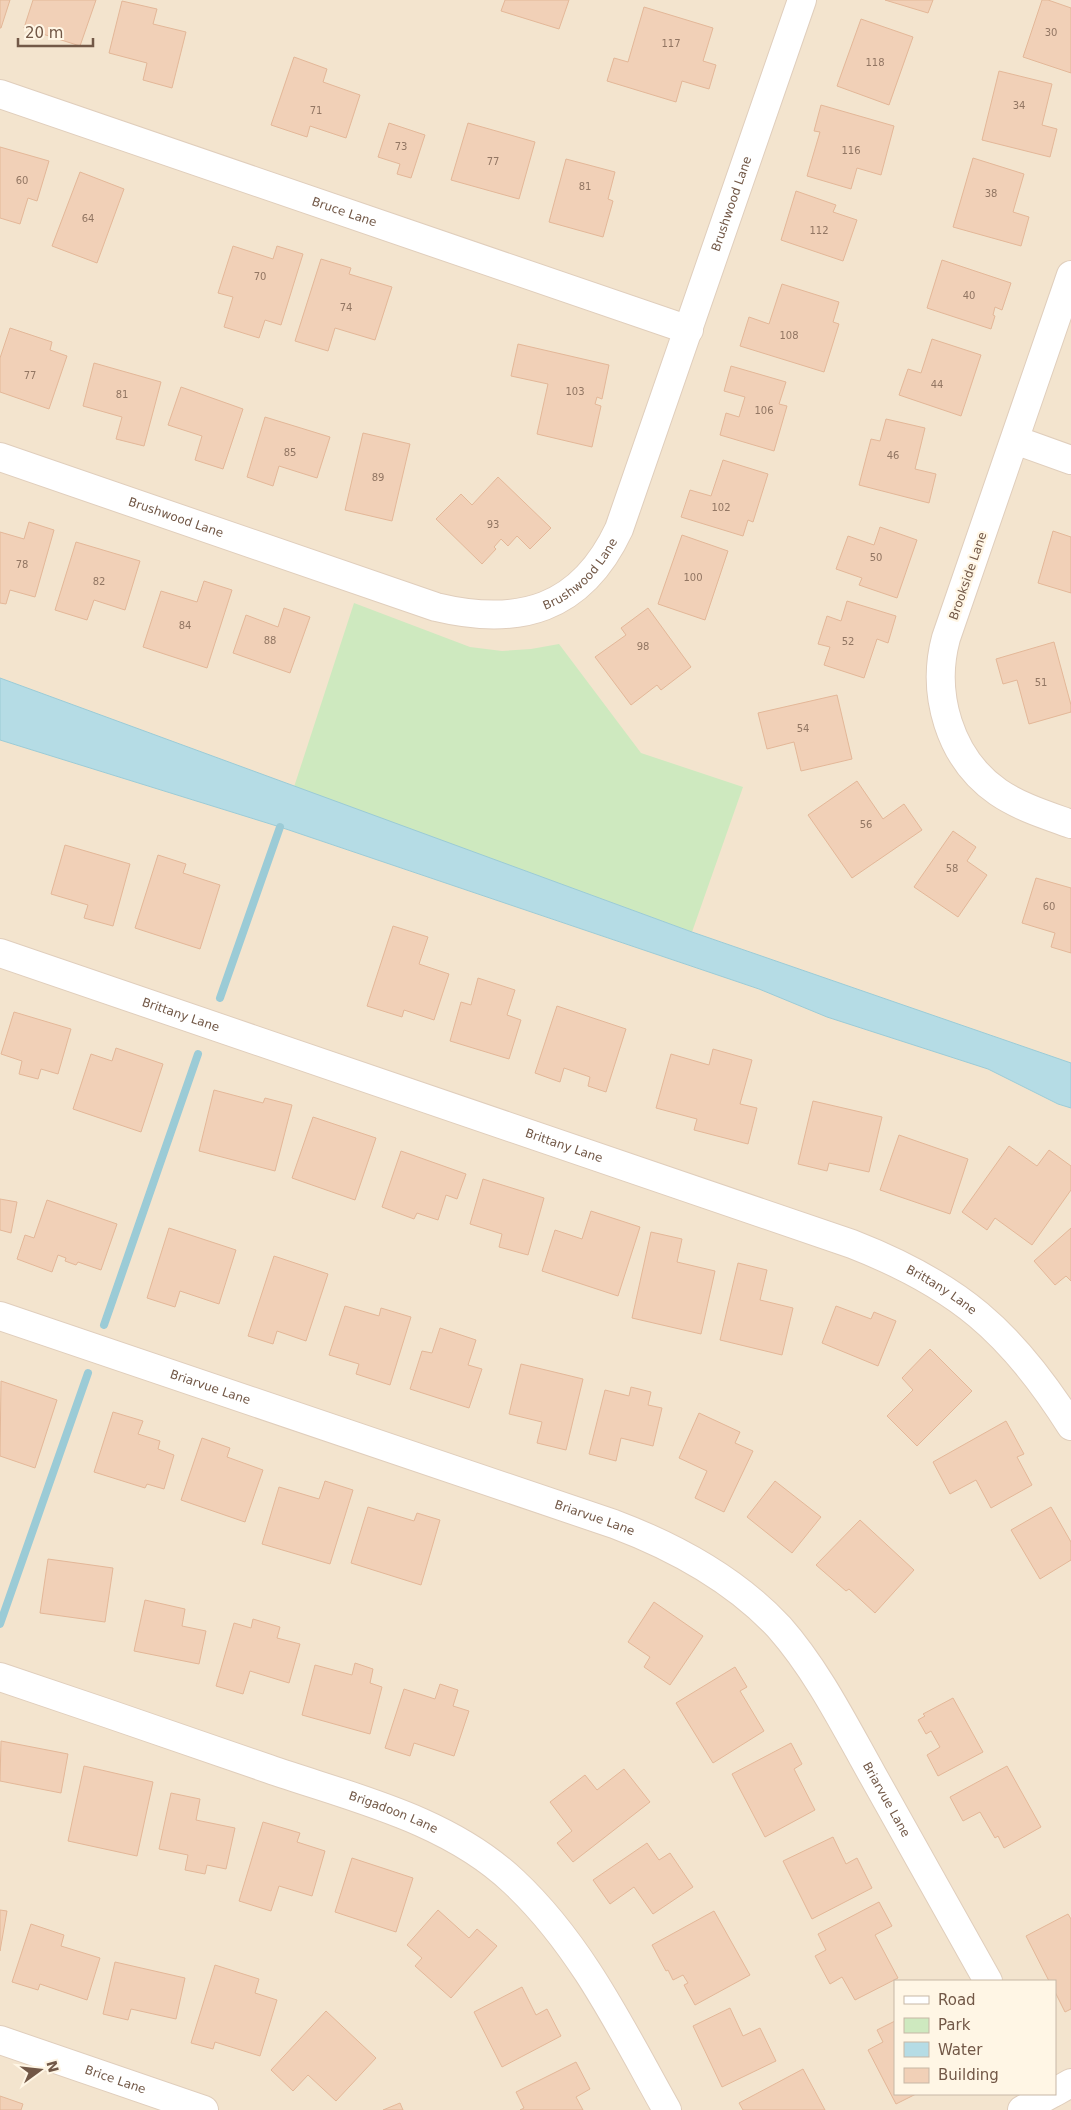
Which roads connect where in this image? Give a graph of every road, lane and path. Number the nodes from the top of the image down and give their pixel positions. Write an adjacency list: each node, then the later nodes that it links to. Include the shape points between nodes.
1 (795, 2): 4 (street, Brushwood Lane)
2 (0, 94): 4 (street, Bruce Lane)
3 (1071, 275): 5 (street, Brookside Lane)
4 (689, 330): 6 (street, Brushwood Lane, via 627,509 610,548 591,574 567,594 533,610 513,614 479,615 414,600)
5 (1015, 440): 7 (street); 8 (street, Brookside Lane, via 946,638 940,668 942,699 950,730 964,757 996,791 1012,801)
6 (0, 457)
7 (1071, 460)
8 (1071, 824)
9 (0, 953): 11 (street, Brittany Lane, via 887,1258 955,1295 981,1315 1031,1368)
10 (0, 1316): 13 (street, Briarvue Lane, via 632,1531 685,1555 723,1580 761,1610 806,1663)
11 (1071, 1426)
12 (0, 1677): 19 (street, Brigadoon Lane, via 371,1804 463,1844 512,1880 558,1928 600,1990)
13 (987, 1980)
14 (0, 2040): 18 (street, Brice Lane)
15 (1071, 2083): 16 (street)
16 (1056, 2091)
17 (1049, 2095): 20 (street)
18 (204, 2110)
19 (667, 2110)
20 (1022, 2110)

